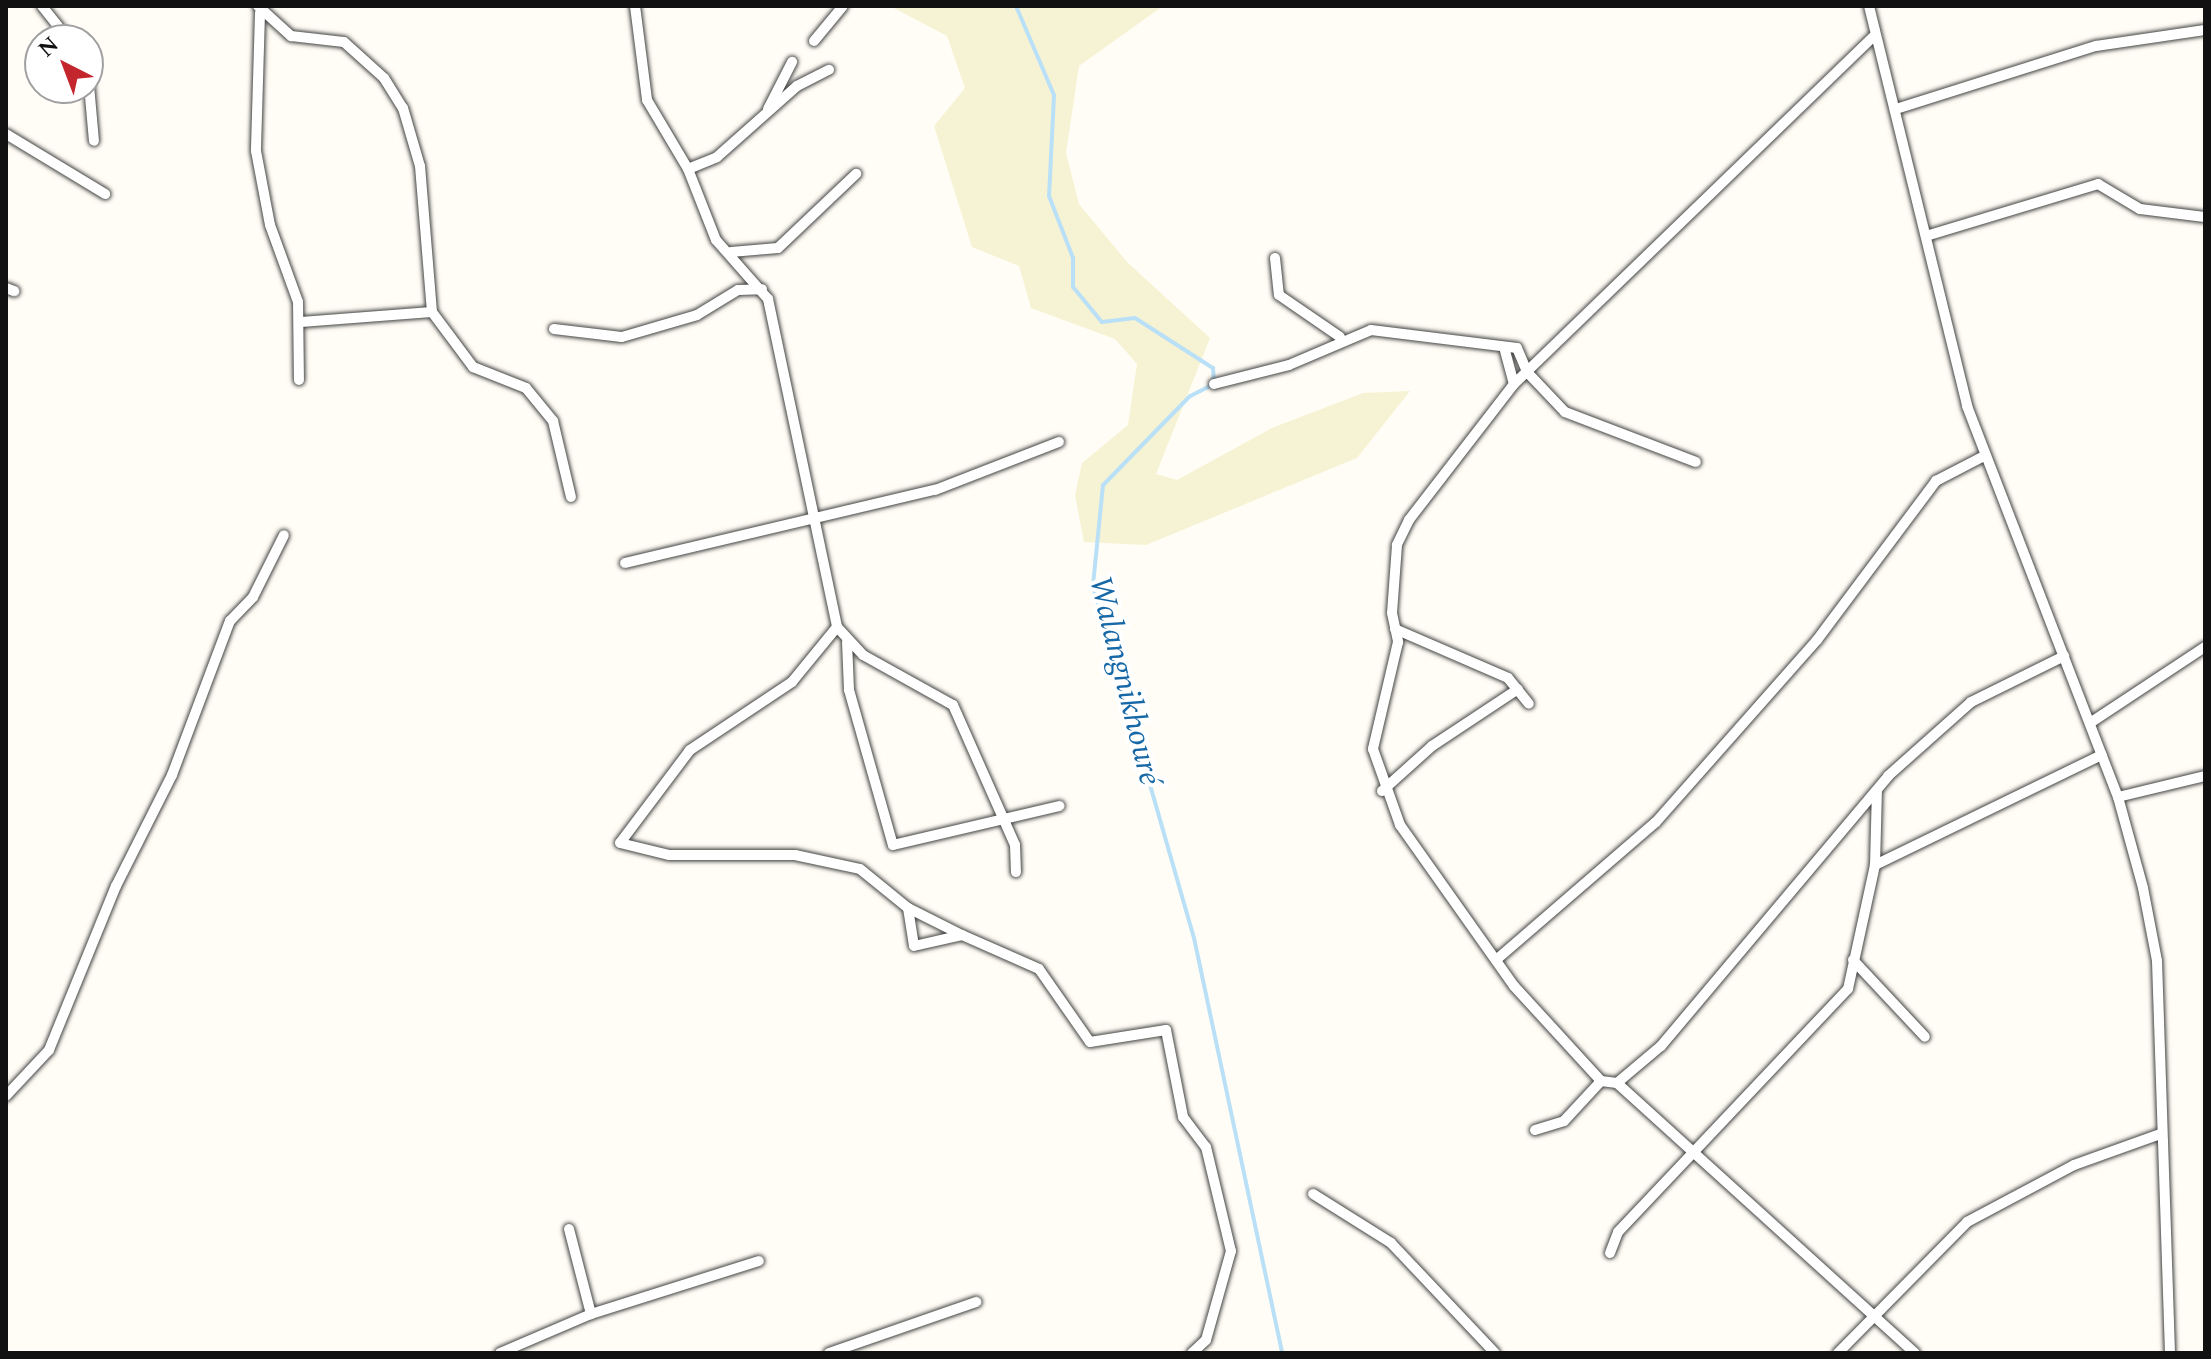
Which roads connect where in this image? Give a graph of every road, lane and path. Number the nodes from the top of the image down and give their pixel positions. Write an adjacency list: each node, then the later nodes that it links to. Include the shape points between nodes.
1 (42, 6): 6 (street)
2 (635, 6): 17 (street, via 647,100)
3 (843, 6): 9 (street)
4 (1869, 6): 8 (street)
5 (259, 10): 25 (street, via 291,36 356,49 403,108 427,216); 26 (street, via 256,151)
6 (56, 24)
7 (2205, 30): 13 (street, via 2096,46)
8 (1874, 36): 13 (street); 30 (street)
9 (814, 41)
10 (792, 62): 14 (street)
11 (829, 70): 14 (street)
12 (91, 104): 16 (street)
13 (1896, 109): 21 (street)
14 (765, 114): 17 (street, via 717,157)
15 (6, 134): 19 (street)
16 (94, 141)
17 (688, 169): 22 (street, via 716,240)
18 (856, 174): 22 (street, via 778,248)
19 (105, 194)
20 (2205, 217): 21 (street, via 2140,209 2098,184)
21 (1926, 236): 35 (street)
22 (731, 252): 24 (street)
23 (1275, 258): 28 (street, via 1279,295)
24 (762, 289): 27 (street, via 738,290 697,315 622,337); 38 (street)
25 (432, 312): 26 (street); 37 (street, via 473,367 526,388 553,421)
26 (301, 322): 31 (street)
27 (554, 329)
28 (1340, 337): 29 (street, via 1371,330); 32 (street, via 1289,365)
29 (1504, 347): 30 (street, via 1517,348); 33 (street)
30 (1527, 372): 33 (street); 36 (street, via 1565,412)
31 (299, 380)
32 (1214, 384)
33 (1514, 384): 42 (street, via 1409,520 1397,545)
34 (1059, 442): 38 (street, via 935,490)
35 (1986, 455): 45 (street); 60 (street, via 1936,481 1817,640 1656,822)
36 (1696, 462)
37 (571, 497)
38 (813, 515): 40 (street, via 672,557); 41 (street)
39 (284, 535): 65 (street, via 253,597 230,621 172,775 116,886 49,1050)
40 (625, 563)
41 (837, 627): 43 (street); 58 (street, via 792,682 690,750 620,843 669,855 832,861 890,887)
42 (1395, 629): 46 (street); 51 (street, via 1373,749)
43 (847, 642): 55 (street, via 953,705); 55 (street, via 849,690 893,845)
44 (2205, 647): 48 (street)
45 (2064, 656): 48 (street); 52 (street, via 1971,702)
46 (1518, 689): 47 (street); 51 (street, via 1432,746)
47 (1529, 704)
48 (2090, 723): 49 (street)
49 (2102, 755): 53 (street); 56 (street)
50 (2205, 776): 53 (street)
51 (1382, 791): 60 (street)
52 (1877, 791): 56 (street); 64 (street, via 1772,905 1661,1046)
53 (2118, 797): 67 (street, via 2157,961)
54 (1059, 806): 55 (street)
55 (1006, 821): 57 (street)
56 (1875, 865): 61 (street)
57 (1016, 872)
58 (908, 908): 59 (street); 59 (street, via 914,946)
59 (962, 935): 78 (street, via 1039,969 1090,1042 1166,1030 1183,1117 1206,1147 1231,1251 1206,1340)
60 (1496, 960): 63 (street)
61 (1853, 960): 62 (street); 68 (street, via 1848,989)
62 (1925, 1037)
63 (1601, 1081): 64 (street); 66 (street, via 1564,1121)
64 (1617, 1083): 68 (street)
65 (6, 1096)
66 (1535, 1130)
67 (2160, 1134): 75 (street, via 2074,1165 1967,1222); 82 (street)
68 (1690, 1156): 71 (street, via 1618,1232); 75 (street, via 1837,1275)
69 (1313, 1194): 79 (street, via 1391,1243)
70 (569, 1229): 74 (street)
71 (1610, 1253)
72 (759, 1261): 74 (street)
73 (976, 1302): 77 (street)
74 (591, 1314): 76 (street)
75 (1873, 1317): 80 (street); 81 (street)
76 (500, 1353)
77 (829, 1353)
78 (1192, 1353)
79 (1495, 1353)
80 (1838, 1353)
81 (1915, 1353)
82 (2170, 1353)

